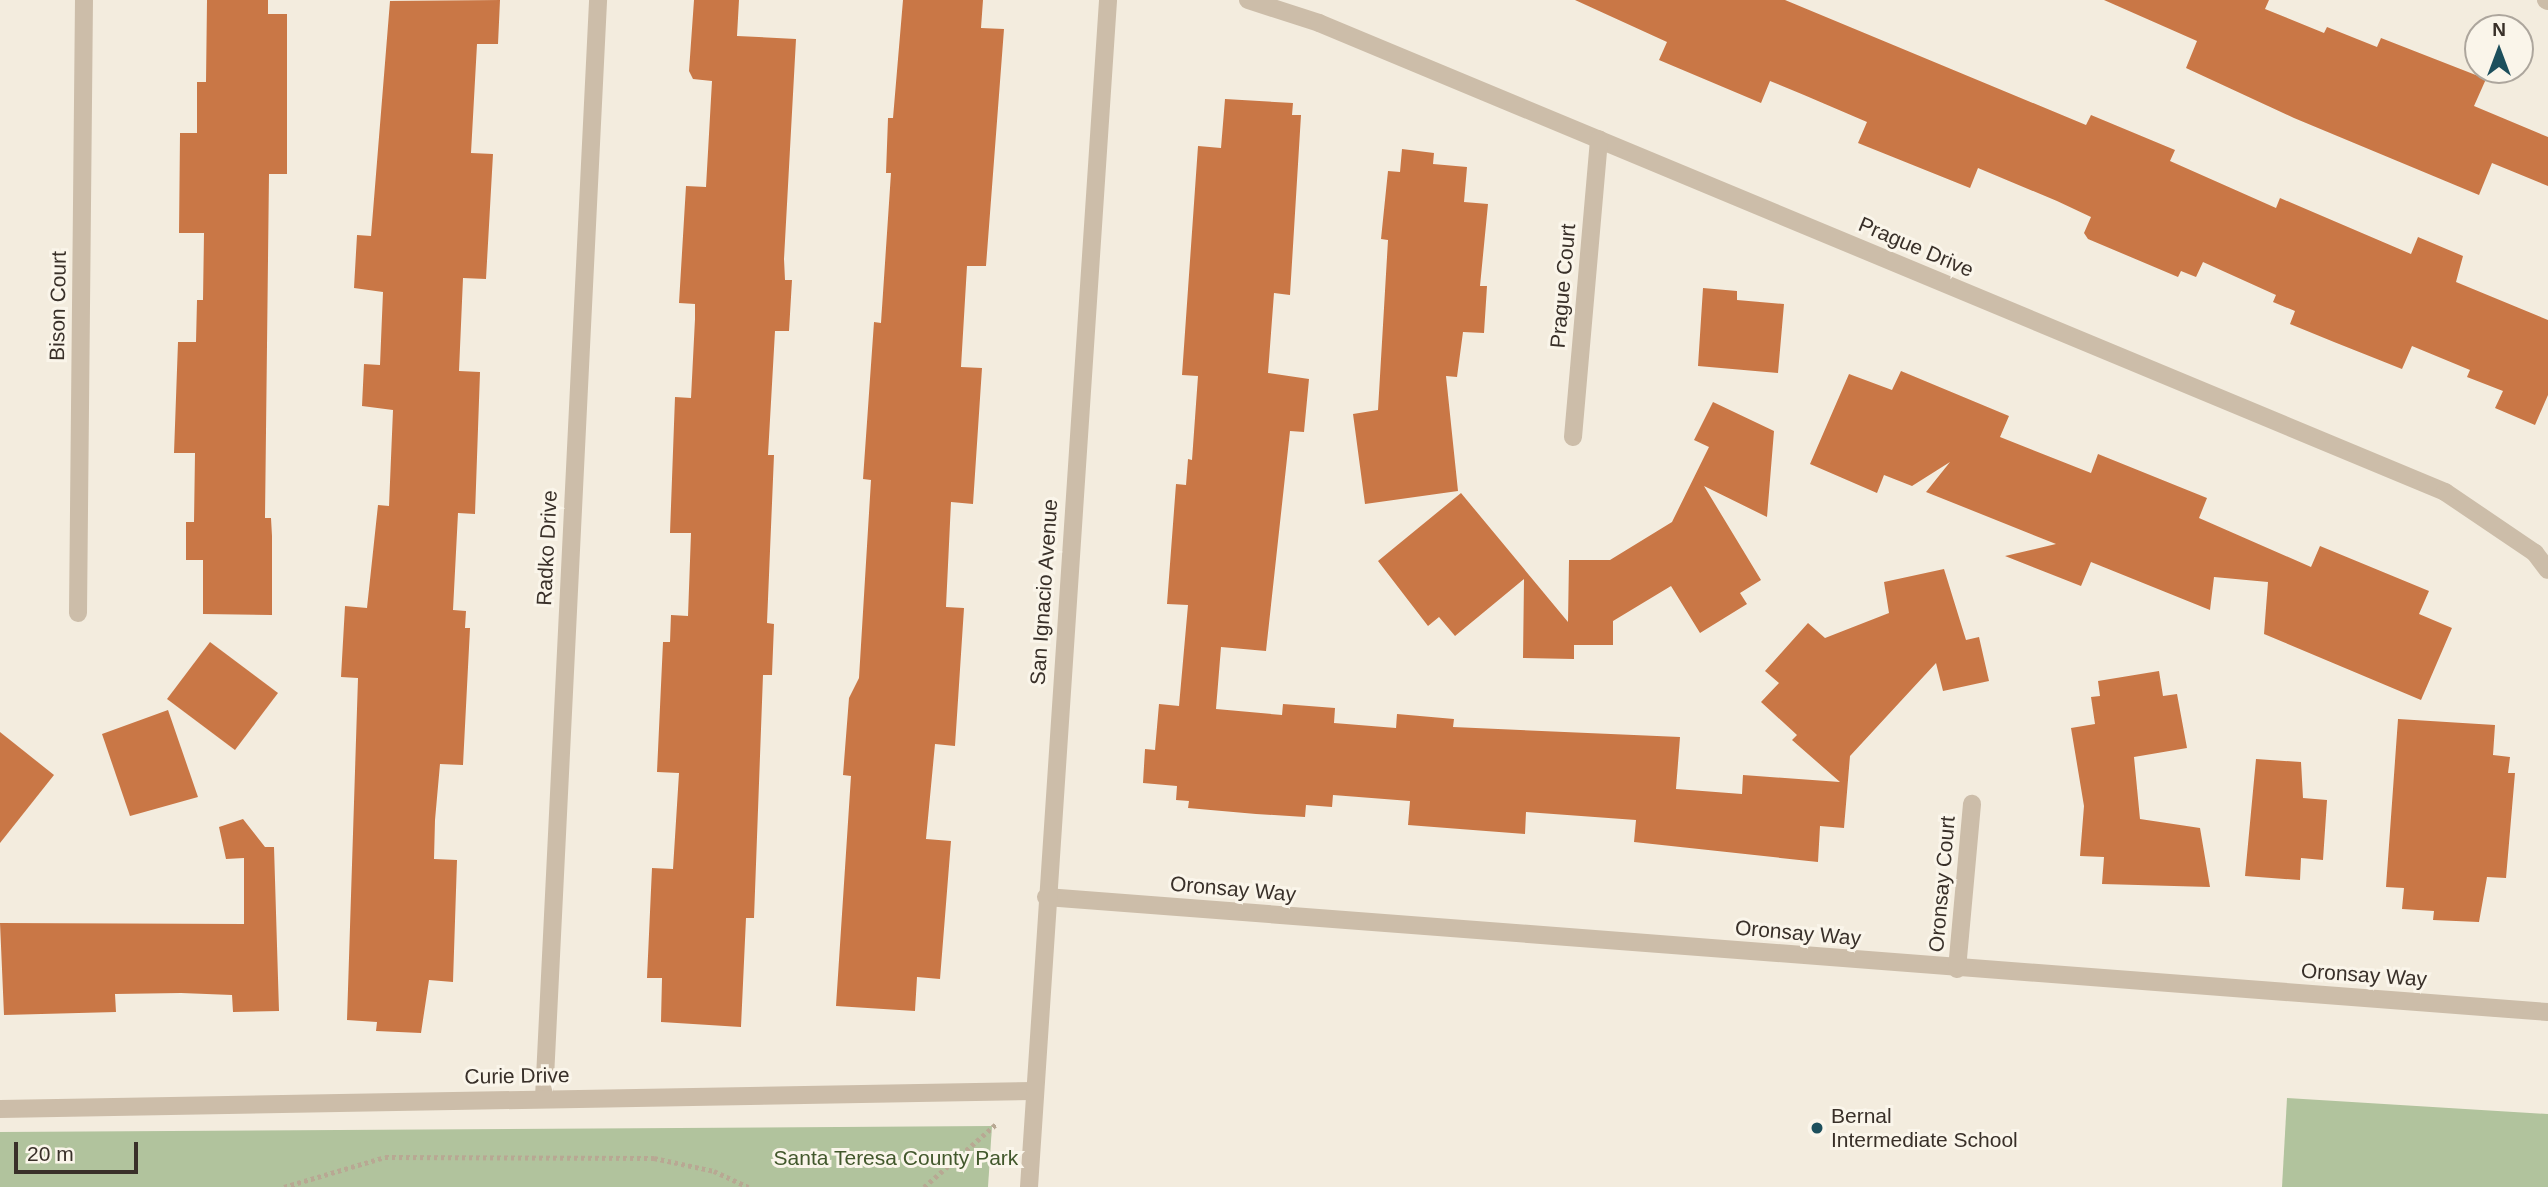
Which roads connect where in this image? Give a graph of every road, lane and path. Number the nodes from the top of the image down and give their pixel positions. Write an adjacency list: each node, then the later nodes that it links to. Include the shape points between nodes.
1 (84, 0): 8 (street, Bison Court)
2 (598, 0): 14 (street, Radko Drive)
3 (1108, 0): 10 (street, San Ignacio Avenue)
4 (1248, 0): 5 (street, Prague Drive, via 1319,23)
5 (1599, 139): 6 (street, Prague Court); 7 (street, Prague Drive, via 2445,492 2535,553)
6 (1573, 437)
7 (2548, 570)
8 (78, 613)
9 (1972, 804): 11 (street, Oronsay Court)
10 (1045, 897): 11 (street, Oronsay Way); 13 (street, San Ignacio Avenue)
11 (1957, 968): 12 (street, Oronsay Way)
12 (2548, 1012)
13 (1034, 1091): 14 (street, Curie Drive); 18 (path); 19 (street, San Ignacio Avenue)
14 (544, 1098): 15 (street, Curie Drive)
15 (0, 1110)
16 (284, 1187): 17 (path, via 385,1157 654,1158 714,1171)
17 (748, 1187)
18 (924, 1187)
19 (1028, 1187)

